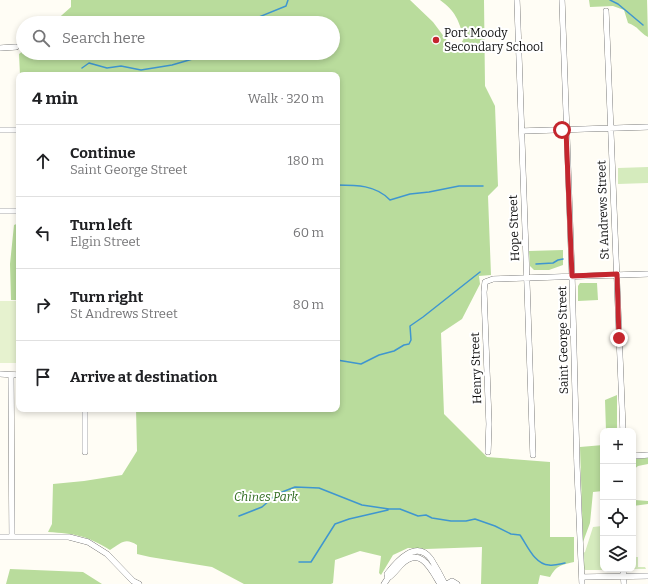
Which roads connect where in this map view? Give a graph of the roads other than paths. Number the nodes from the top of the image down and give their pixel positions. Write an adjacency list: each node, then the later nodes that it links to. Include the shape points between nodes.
1 (517, 0): 11 (street, Hope Street)
2 (562, 0): 10 (street, Saint George Street)
3 (606, 11): 7 (street, St Andrews Street)
4 (16, 47): 5 (street)
5 (0, 48)
6 (648, 127): 7 (street)
7 (611, 128): 10 (street); 14 (street, St Andrews Street)
8 (0, 130): 9 (street)
9 (16, 130)
10 (566, 130): 11 (street); 16 (street, Saint George Street)
11 (522, 131): 17 (street, Hope Street)
12 (0, 211): 13 (street)
13 (16, 211)
14 (617, 274): 15 (street); 16 (street); 22 (street, St Andrews Street)
15 (648, 274)
16 (572, 276): 17 (street); 33 (street, Saint George Street)
17 (527, 277): 24 (street, Henry Street, via 493,279 486,282 484,292); 25 (street, Hope Street)
18 (0, 374): 19 (street)
19 (11, 375): 20 (street); 29 (street)
20 (16, 375)
21 (85, 412): 23 (street)
22 (623, 428)
23 (85, 452)
24 (488, 452)
25 (533, 455)
26 (648, 455): 27 (street)
27 (636, 456)
28 (0, 537): 29 (street)
29 (12, 537): 35 (street, via 69,538 88,542 107,554)
30 (623, 572): 31 (street)
31 (624, 576): 32 (street); 33 (street); 42 (street)
32 (648, 576)
33 (582, 577): 41 (street, Saint George Street)
34 (388, 578): 37 (street); 38 (street, via 406,561 419,558 424,560); 39 (street, via 387,574 404,555 409,552 420,552 430,558)
35 (133, 582): 36 (street)
36 (139, 584)
37 (384, 584)
38 (440, 584)
39 (446, 584): 40 (street, via 452,581)
40 (457, 584)
41 (582, 584)
42 (624, 584)

